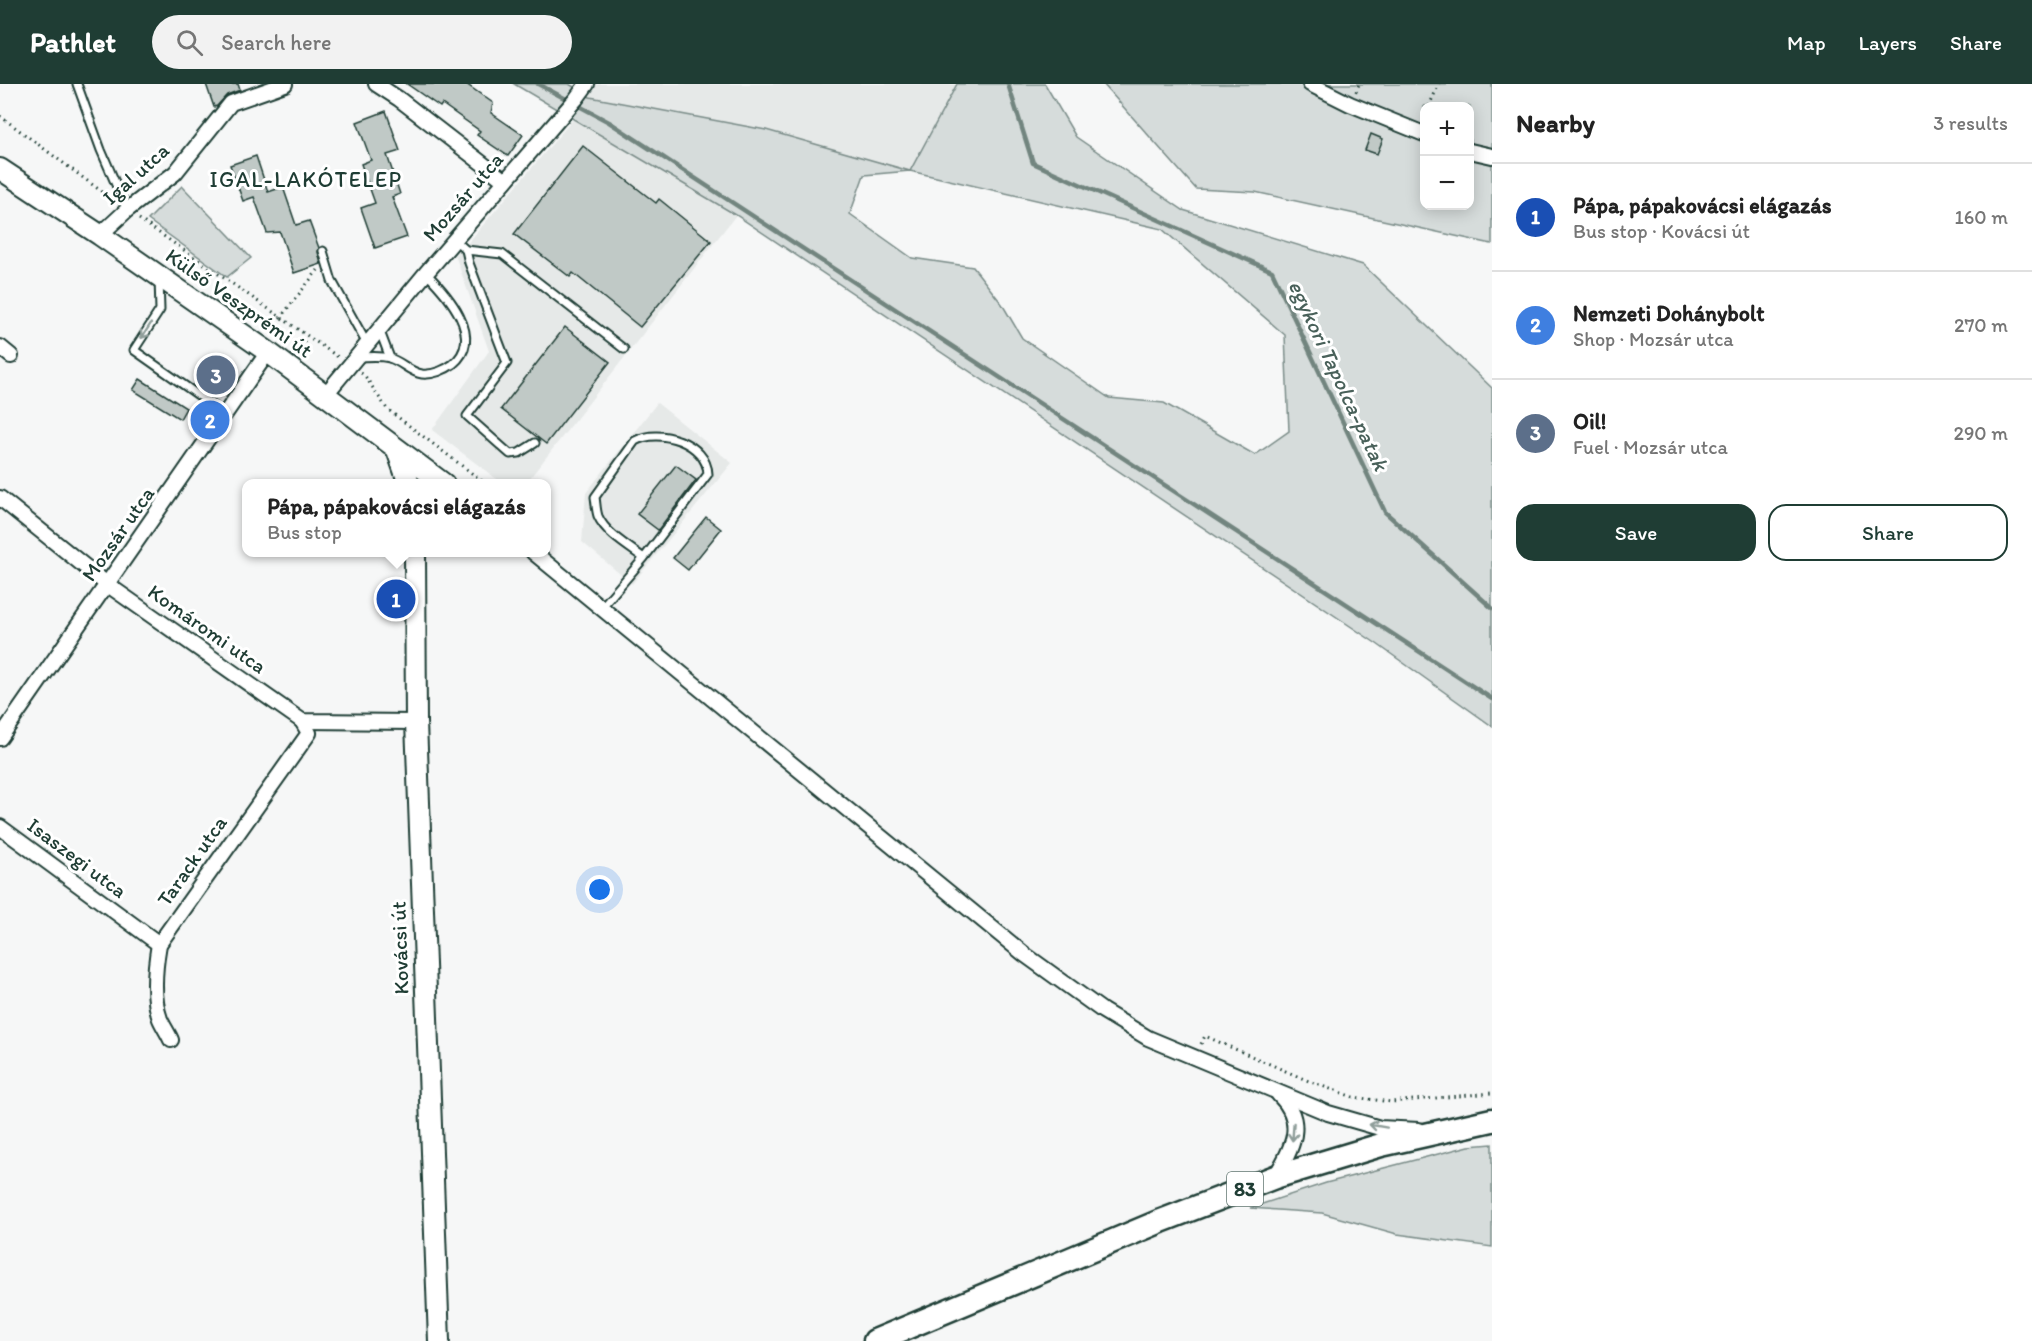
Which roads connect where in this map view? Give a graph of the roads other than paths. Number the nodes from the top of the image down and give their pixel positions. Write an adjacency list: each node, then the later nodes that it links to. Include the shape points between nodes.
1 (77, 84): 11 (lane)
2 (285, 84): 11 (street, Igal utca, via 231,103 174,172)
3 (376, 84): 10 (street)
4 (587, 84): 10 (street, Mozsár utca)
5 (1310, 84): 6 (street)
6 (1420, 132)
7 (1474, 152): 8 (street)
8 (1492, 156)
9 (0, 169): 12 (street, Külső Veszprémi út)
10 (505, 181): 13 (street, Mozsár utca)
11 (127, 210): 12 (street, Igal utca)
12 (100, 235): 17 (street, Külső Veszprémi út)
13 (455, 240): 14 (lane); 16 (street, Mozsár utca)
14 (466, 250): 20 (lane, via 502,254); 26 (lane, via 507,363 467,416 510,454)
15 (323, 251): 19 (lane, via 332,281)
16 (426, 273): 18 (street, Mozsár utca); 22 (lane, via 458,313 466,336 465,346 454,363 433,374 408,370)
17 (159, 276): 21 (street, Külső Veszprémi út); 25 (lane, one-way to 25, via 159,310 134,350)
18 (379, 329): 19 (street, Mozsár utca); 22 (lane)
19 (367, 344): 23 (street, Mozsár utca)
20 (624, 349)
21 (268, 352): 24 (street, Külső Veszprémi út); 25 (street, Mozsár utca)
22 (390, 358): 23 (lane)
23 (353, 361): 24 (street, Mozsár utca)
24 (326, 394): 27 (street, Külső Veszprémi út)
25 (226, 414): 34 (street, Mozsár utca)
26 (535, 443)
27 (396, 447): 28 (street); 29 (street, Külső Veszprémi út)
28 (408, 479)
29 (438, 479)
30 (0, 498): 34 (street, Komáromi utca)
31 (416, 557): 37 (street, Kovácsi út)
32 (538, 557): 35 (street)
33 (644, 558): 33 (lane, via 602,522 595,496 635,441 644,436 684,441 703,457 708,474); 35 (lane)
34 (108, 585): 36 (street, Komáromi utca); 38 (street, Mozsár utca)
35 (601, 608): 42 (street, via 1024,954 1103,1011 1148,1038)
36 (302, 721): 37 (street); 40 (street, Tarack utca, via 309,733)
37 (416, 723): 46 (street, Kovácsi út)
38 (0, 738)
39 (0, 827): 40 (street, Isaszegi utca)
40 (159, 944): 41 (street, Tarack utca, via 155,962 157,1007)
41 (171, 1040)
42 (1273, 1090): 44 (street, one-way to 42, via 1354,1122); 45 (street, one-way to 45, via 1288,1104 1294,1119 1291,1149)
43 (1489, 1123): 44 (main road, 83)
44 (1436, 1132): 45 (main road, 83)
45 (1275, 1177): 47 (main road, 83)
46 (439, 1341)
47 (875, 1341)

